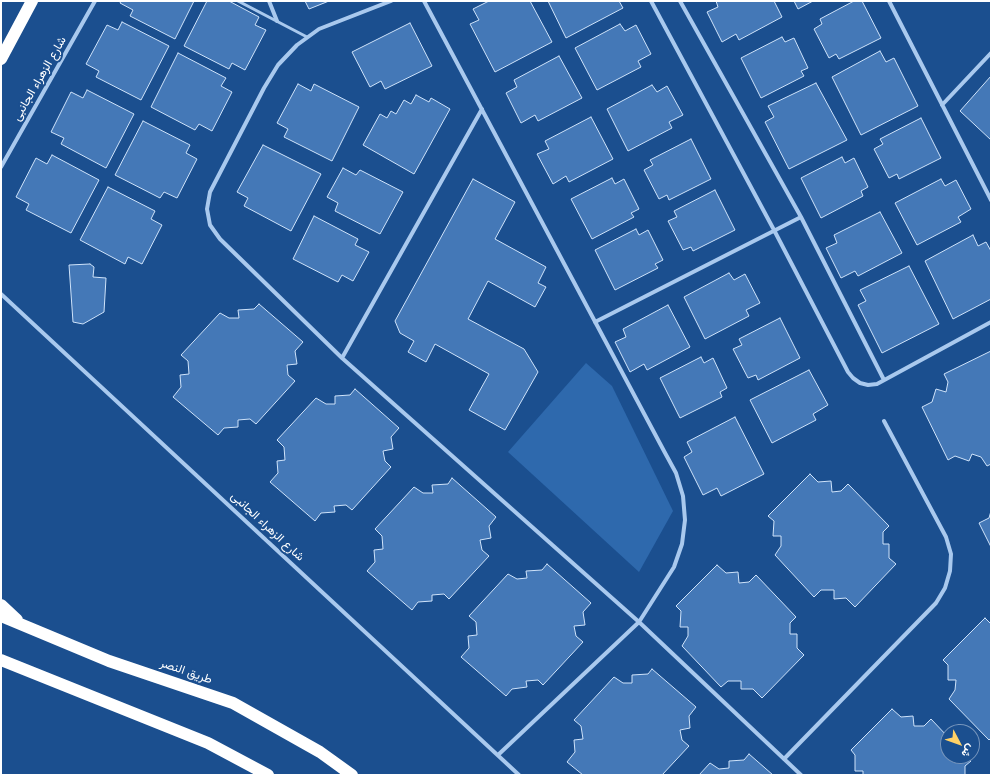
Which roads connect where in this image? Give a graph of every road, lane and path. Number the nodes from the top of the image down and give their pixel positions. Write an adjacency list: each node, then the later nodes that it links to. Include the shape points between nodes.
1 (32, 1): 13 (highway)
2 (95, 1): 16 (street, شارع الزهراء الجانبى)
3 (238, 1): 10 (lane)
4 (269, 1): 10 (street)
5 (391, 1): 11 (street, via 319,29)
6 (424, 1): 15 (street)
7 (651, 1): 19 (street)
8 (680, 1): 18 (street)
9 (889, 1): 14 (street)
10 (277, 22): 11 (lane)
11 (307, 37): 23 (street, via 278,65 264,88 210,192 207,208 210,225 220,239)
12 (991, 53): 14 (street)
13 (1, 59)
14 (942, 104): 17 (street)
15 (482, 109): 21 (street); 23 (street)
16 (1, 167)
17 (991, 200)
18 (801, 217): 19 (street); 24 (street)
19 (774, 230): 21 (street); 24 (street, via 848,372 860,383 868,385)
20 (1, 294): 31 (street, شارع الزهراء الجانبى)
21 (595, 322): 28 (street, via 676,473 683,496 685,520 682,544 674,567)
22 (991, 322): 24 (street)
23 (342, 358): 28 (street)
24 (884, 380)
25 (884, 421): 32 (street, via 946,538 951,554 945,588 936,603)
26 (1, 605): 29 (highway)
27 (1, 616): 29 (highway, طريق النصر)
28 (640, 622): 31 (street); 32 (street)
29 (22, 625): 34 (highway, طريق النصر, via 109,661 233,703 320,752)
30 (1, 660): 33 (highway, via 208,743)
31 (498, 755): 35 (street, شارع الزهراء الجانبى)
32 (784, 759): 36 (street)
33 (268, 775)
34 (352, 775)
35 (519, 775)
36 (801, 775)

